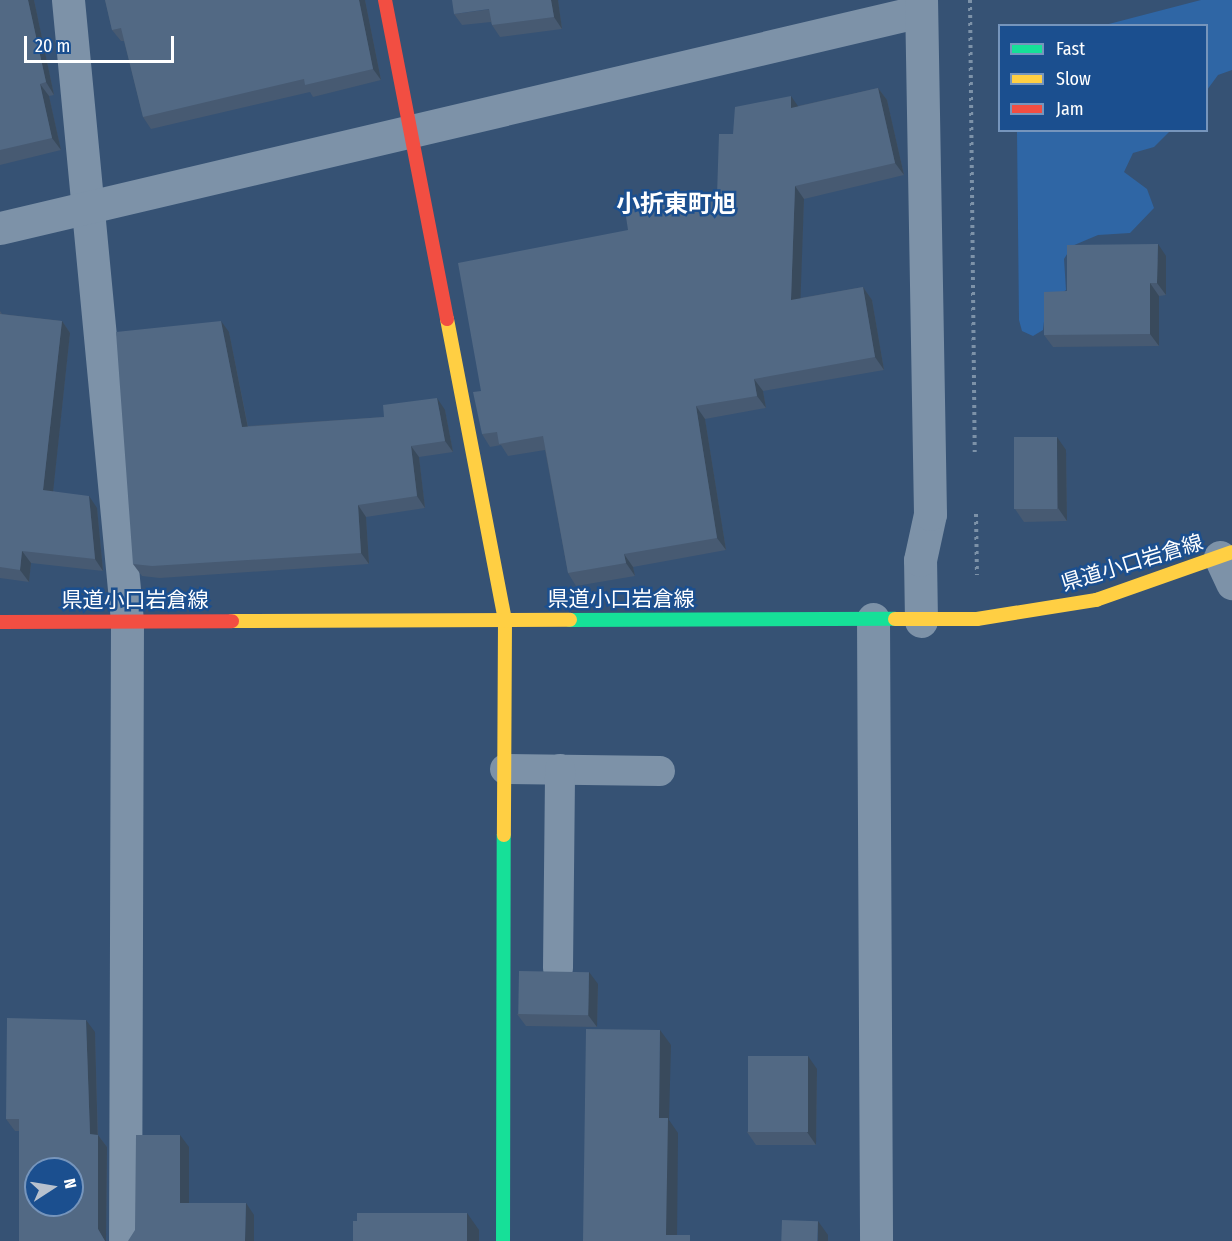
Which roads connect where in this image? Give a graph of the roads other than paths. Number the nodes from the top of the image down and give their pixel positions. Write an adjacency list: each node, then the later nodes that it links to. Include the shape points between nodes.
1 (68, 0): 5 (street)
2 (385, 0): 4 (street)
3 (921, 5): 4 (street); 11 (street, via 930,514 920,560)
4 (411, 129): 5 (street); 10 (street)
5 (87, 206): 6 (street); 9 (street)
6 (0, 228)
7 (1228, 564): 11 (street, 県道小口岩倉線, via 1096,600 977,619)
8 (873, 619): 10 (street, 県道小口岩倉線); 11 (street, 県道小口岩倉線); 19 (street)
9 (127, 621): 10 (street, 県道小口岩倉線); 12 (street, 県道小口岩倉線); 17 (street)
10 (505, 621): 13 (street)
11 (921, 621)
12 (0, 622)
13 (505, 769): 14 (lane); 18 (street)
14 (560, 769): 15 (lane); 16 (lane)
15 (660, 771)
16 (558, 968)
17 (125, 1241)
18 (503, 1241)
19 (876, 1241)

